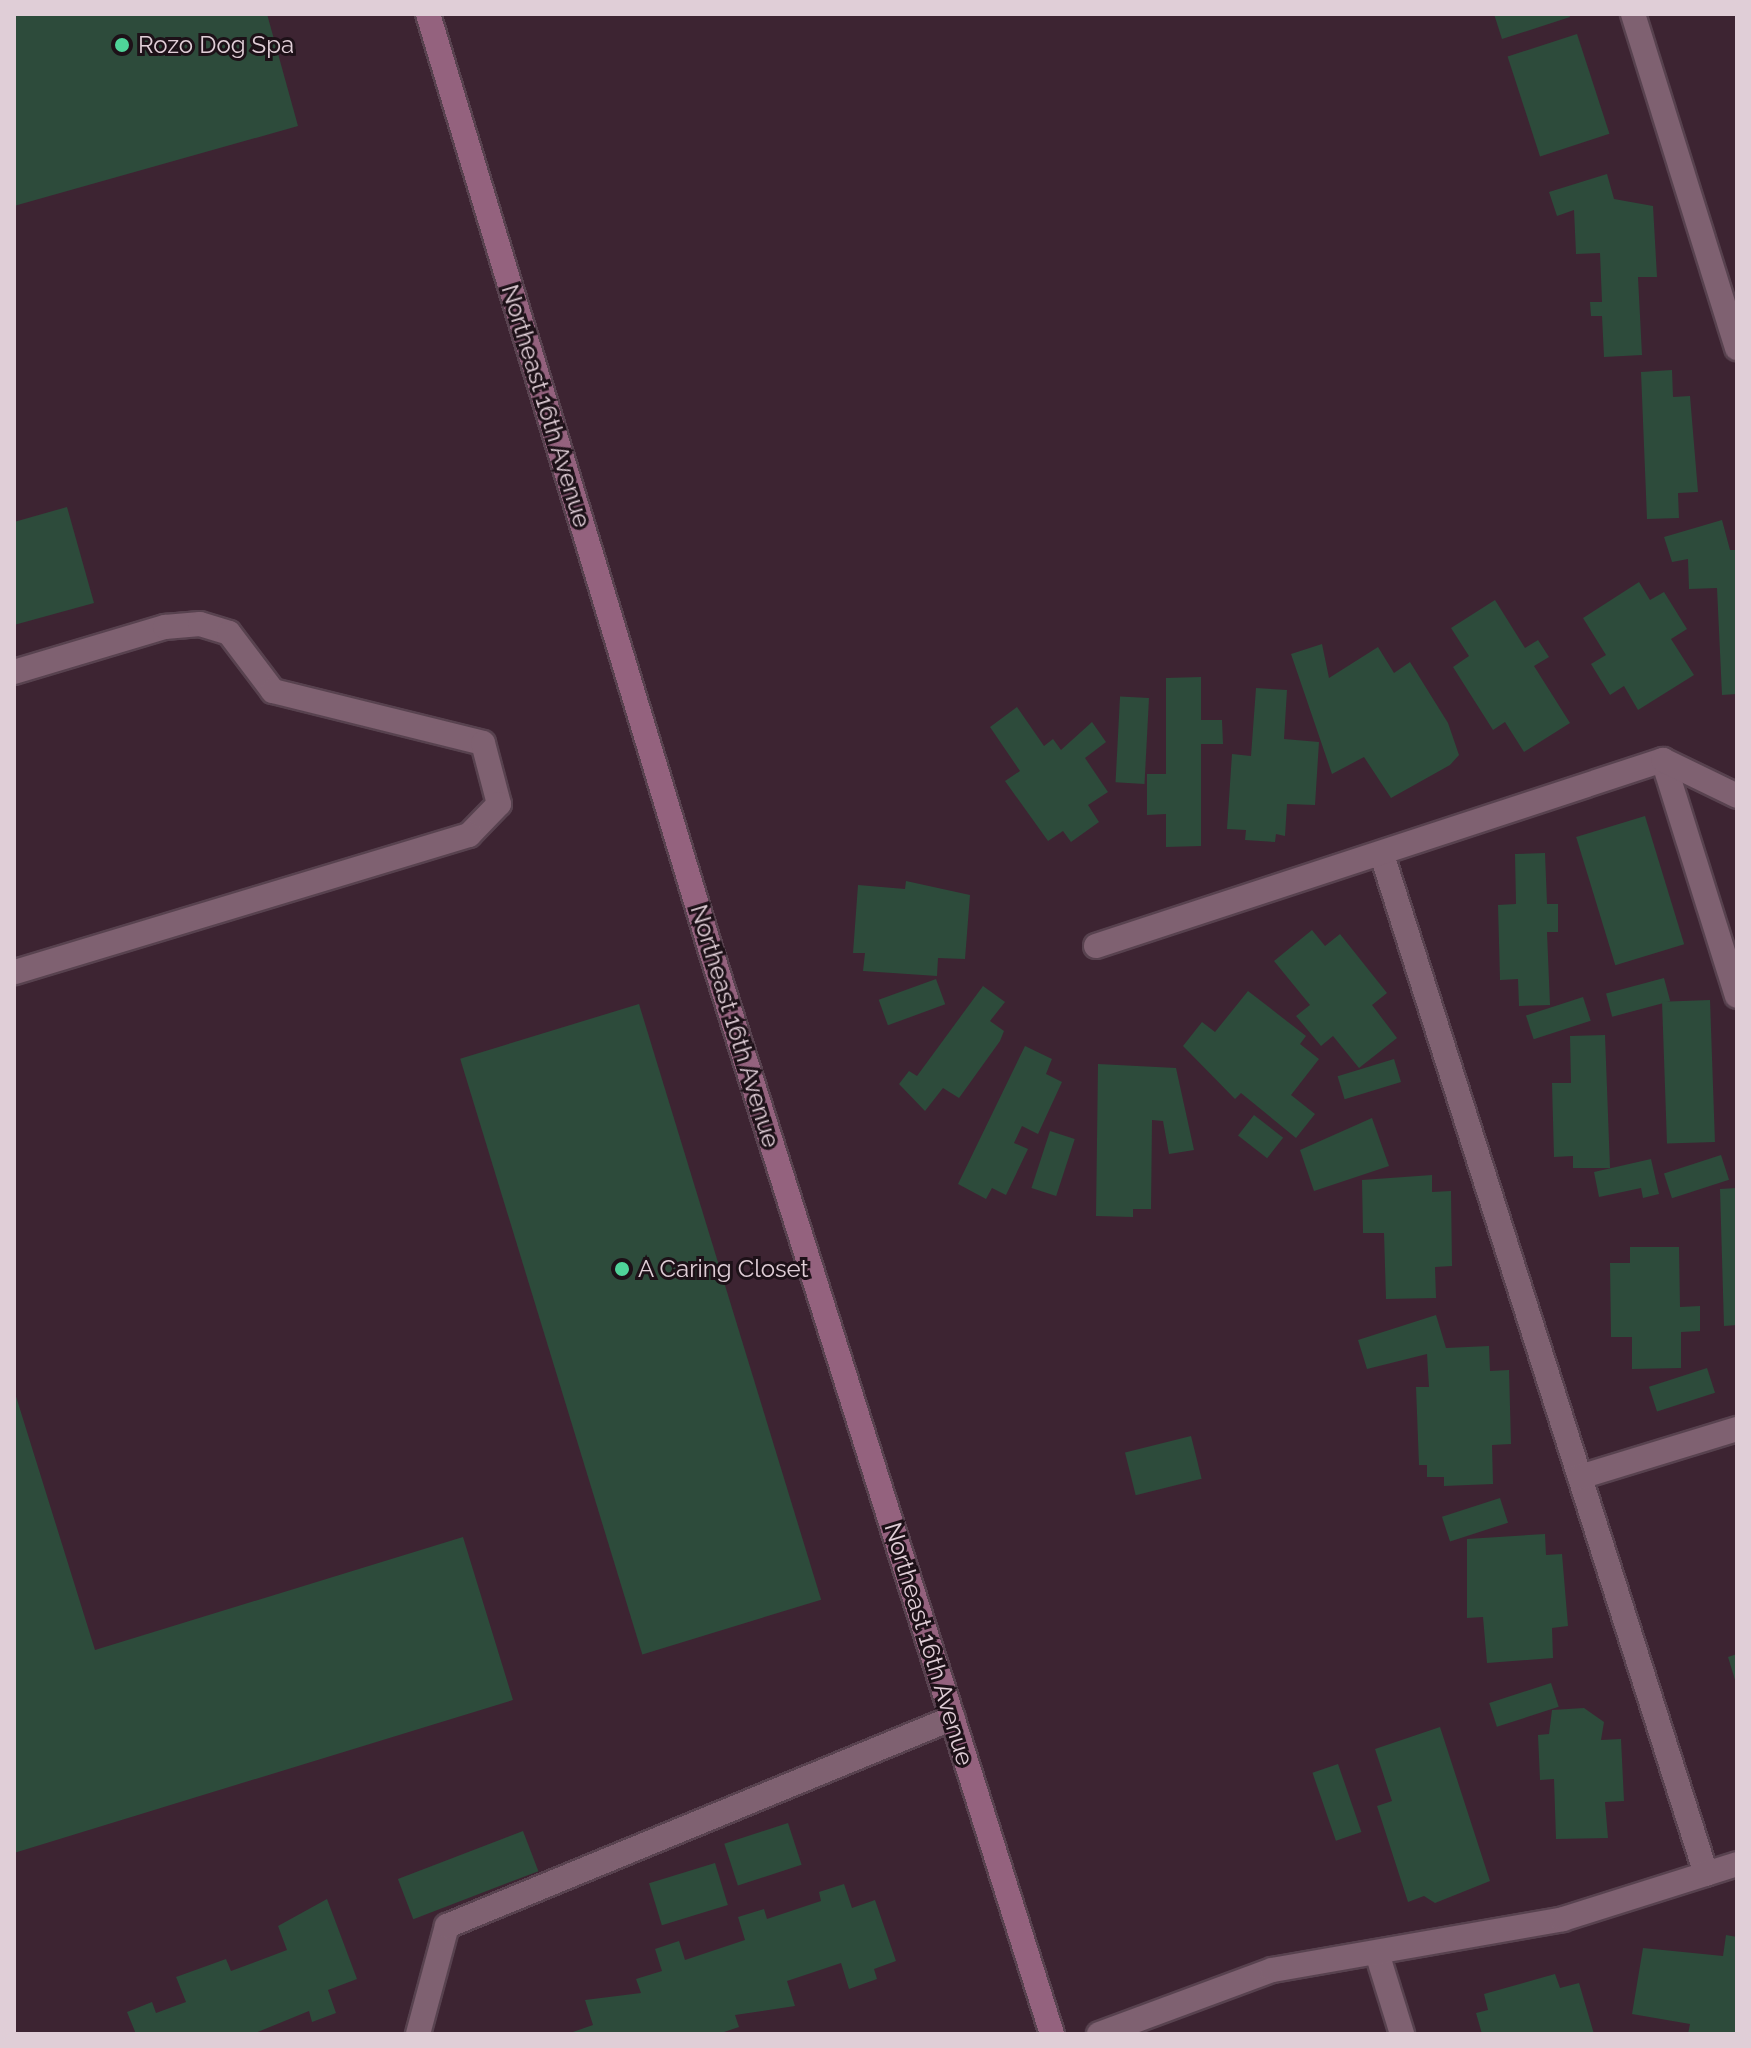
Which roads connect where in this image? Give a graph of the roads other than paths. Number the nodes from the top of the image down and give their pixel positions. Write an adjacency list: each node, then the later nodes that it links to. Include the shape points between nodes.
1 (428, 14): 13 (street, Northeast 16th Avenue)
2 (1633, 14): 3 (street)
3 (1737, 348)
4 (14, 672): 9 (street, via 165,627 200,624 229,633 273,691 483,743 499,804 469,835)
5 (1663, 760): 6 (street); 7 (street); 10 (street)
6 (1737, 796)
7 (1382, 855): 8 (street); 12 (street)
8 (1096, 946)
9 (14, 972)
10 (1737, 996)
11 (1737, 1429): 12 (street)
12 (1580, 1477): 15 (street)
13 (953, 1718): 17 (street, via 447,1926); 18 (street, Northeast 16th Avenue)
14 (1737, 1864): 15 (street)
15 (1706, 1874): 16 (street, via 1563,1919)
16 (1377, 1953): 19 (street, via 1272,1970); 20 (street)
17 (418, 2034)
18 (1052, 2034)
19 (1099, 2034)
20 (1402, 2034)

